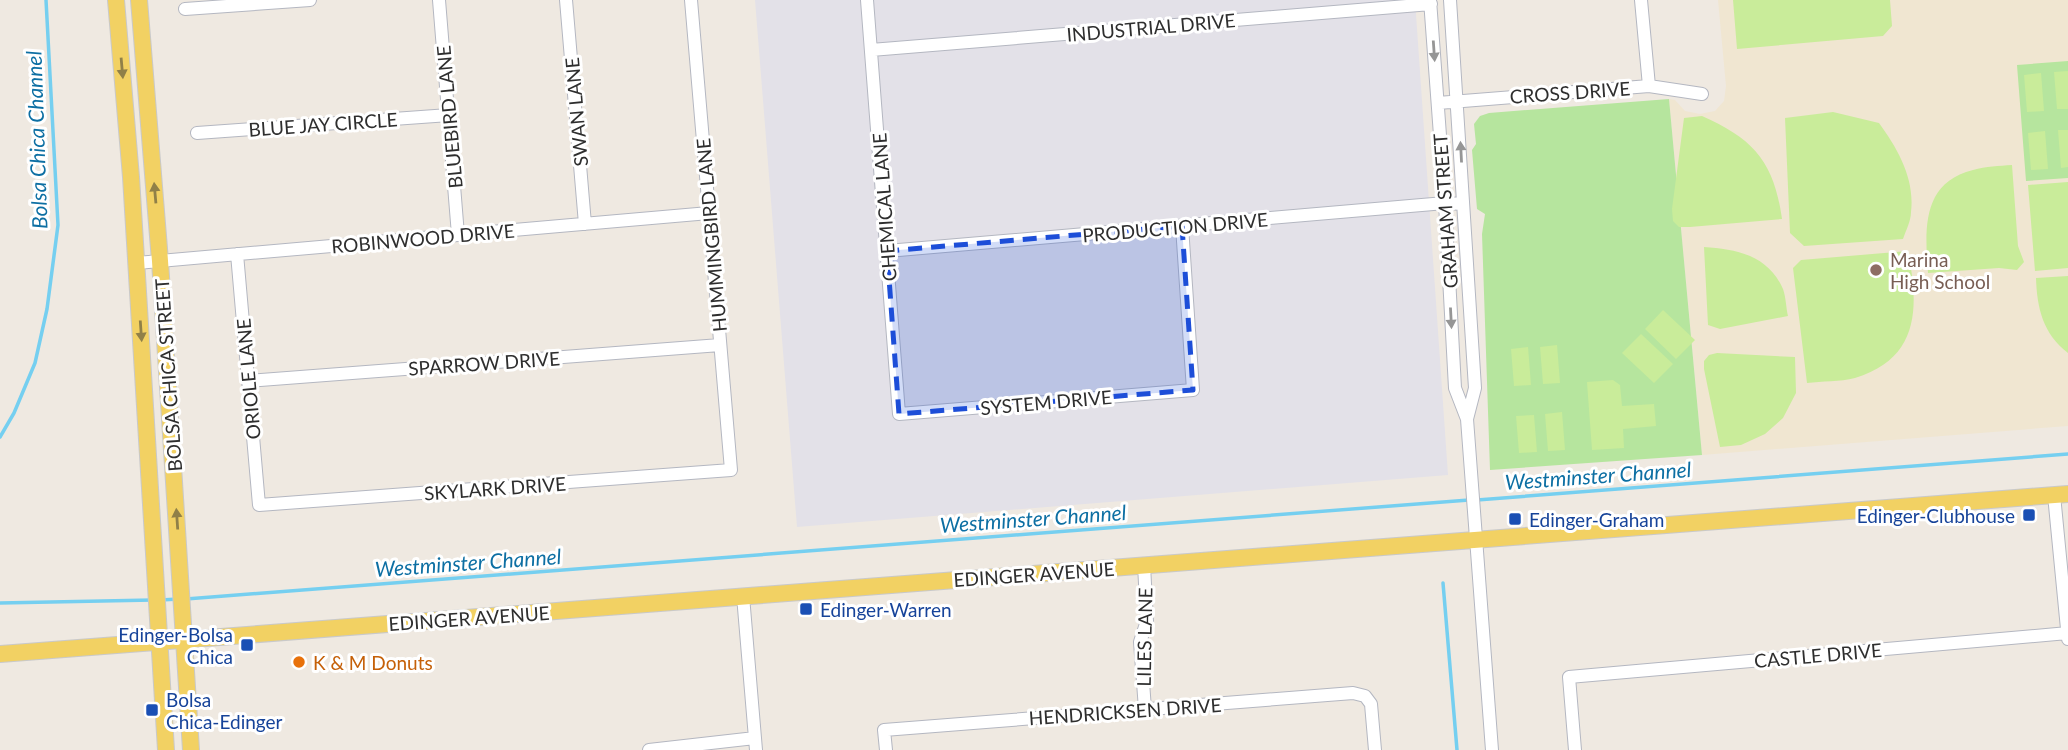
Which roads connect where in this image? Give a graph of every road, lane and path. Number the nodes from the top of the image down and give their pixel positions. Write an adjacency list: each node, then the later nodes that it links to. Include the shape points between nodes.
1 (116, 0): 28 (main road, BOLSA CHICA STREET, one-way to 28)
2 (139, 0): 27 (main road, BOLSA CHICA STREET, one-way to 2)
3 (310, 0): 11 (street)
4 (439, 0): 17 (street, BLUEBIRD LANE)
5 (566, 0): 22 (street, SWAN LANE)
6 (691, 0): 21 (street, HUMMINGBIRD LANE)
7 (867, 0): 12 (street, CHEMICAL LANE)
8 (1450, 0): 15 (street, GRAHAM STREET)
9 (1641, 0): 13 (street)
10 (1430, 2): 12 (street, INDUSTRIAL DRIVE); 16 (street, GRAHAM STREET, one-way to 16)
11 (185, 9)
12 (872, 50): 25 (street, CHEMICAL LANE)
13 (1649, 86): 14 (street, CROSS DRIVE); 15 (street, CROSS DRIVE)
14 (1702, 94)
15 (1458, 101): 16 (street, CROSS DRIVE); 20 (street, GRAHAM STREET, one-way to 15)
16 (1438, 103): 19 (street, GRAHAM STREET)
17 (449, 115): 18 (street, BLUE JAY CIRCLE); 24 (street, BLUEBIRD LANE)
18 (197, 133)
19 (1446, 203): 20 (street, PRODUCTION DRIVE); 23 (street, PRODUCTION DRIVE); 32 (street, GRAHAM STREET, one-way to 32, via 1455,388)
20 (1463, 204): 32 (street, GRAHAM STREET, via 1475,388)
21 (709, 213): 22 (street, ROBINWOOD DRIVE); 29 (street, HUMMINGBIRD LANE)
22 (585, 224): 24 (street, ROBINWOOD DRIVE)
23 (1182, 226): 25 (street, PRODUCTION DRIVE); 31 (street, SYSTEM DRIVE, via 1193,390)
24 (458, 235): 26 (street, ROBINWOOD DRIVE)
25 (887, 251): 31 (street, CHEMICAL LANE)
26 (237, 254): 27 (street, ROBINWOOD DRIVE); 30 (street, ORIOLE LANE)
27 (160, 261): 28 (street, ROBINWOOD DRIVE); 41 (main road, BOLSA CHICA STREET, one-way to 27)
28 (137, 263): 42 (main road, BOLSA CHICA STREET, one-way to 42)
29 (720, 345): 30 (street, SPARROW DRIVE); 33 (street, HUMMINGBIRD LANE)
30 (248, 381): 35 (street, ORIOLE LANE)
31 (899, 414)
32 (1467, 419): 36 (street, GRAHAM STREET)
33 (731, 470): 35 (street, SKYLARK DRIVE)
34 (2061, 494): 36 (main road, EDINGER AVENUE); 39 (street)
35 (259, 505)
36 (1476, 539): 37 (main road, EDINGER AVENUE); 51 (street, GRAHAM STREET)
37 (1144, 565): 38 (main road, EDINGER AVENUE); 44 (street, LILES LANE, via 1147,621 1140,642)
38 (743, 596): 41 (main road, EDINGER AVENUE); 45 (street)
39 (2068, 633): 40 (street); 52 (street, CASTLE DRIVE, via 1569,677)
40 (2068, 639)
41 (184, 640): 42 (main road, EDINGER AVENUE); 47 (main road, BOLSA CHICA STREET)
42 (160, 642): 43 (main road, EDINGER AVENUE); 46 (main road, BOLSA CHICA STREET)
43 (0, 654)
44 (1145, 709): 49 (street, HENDRICKSEN DRIVE, via 884,730); 50 (street, HENDRICKSEN DRIVE, via 1353,693 1365,696 1371,704)
45 (755, 744): 48 (street)
46 (166, 750)
47 (191, 750)
48 (649, 750)
49 (886, 750)
50 (1375, 750)
51 (1492, 750)
52 (1575, 750)

